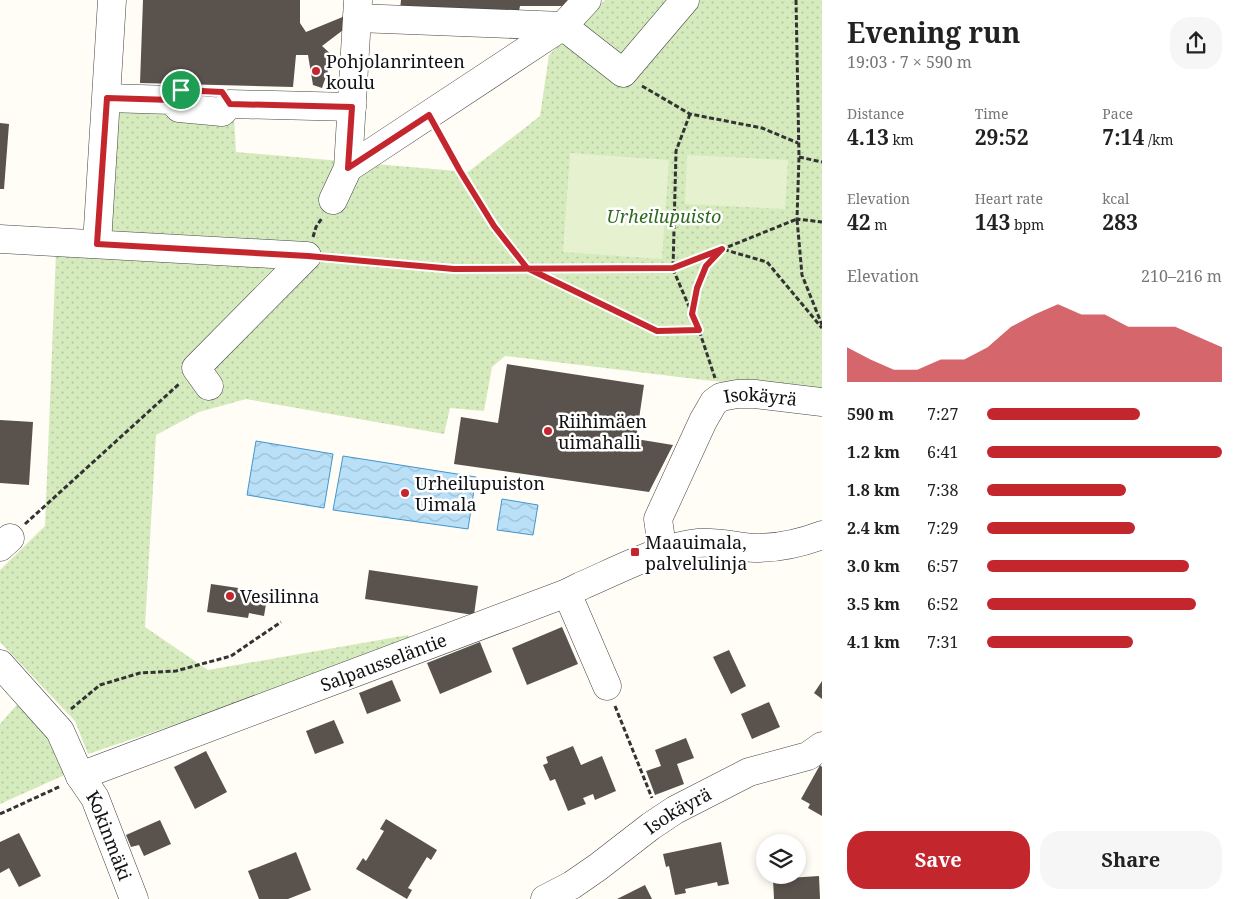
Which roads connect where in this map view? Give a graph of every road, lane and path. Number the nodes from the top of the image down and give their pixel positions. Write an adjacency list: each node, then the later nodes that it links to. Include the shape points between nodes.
1 (112, 0): 8 (street)
2 (587, 0): 6 (street)
3 (685, 0): 7 (street)
4 (796, 0): 12 (path)
5 (358, 9): 6 (street); 9 (street)
6 (563, 26): 7 (street); 11 (street)
7 (623, 72): 10 (path)
8 (107, 98): 9 (street, via 172,100 178,108 222,112 230,104); 20 (street)
9 (352, 107): 15 (street)
10 (690, 114): 12 (path, via 762,128); 24 (path, via 676,151)
11 (429, 115): 15 (street); 23 (path, via 494,226)
12 (798, 143): 13 (path)
13 (799, 157): 14 (path); 17 (path)
14 (822, 162)
15 (348, 168): 16 (street)
16 (333, 200): 22 (path, via 316,227)
17 (797, 219): 18 (path); 21 (path); 26 (path, via 802,275)
18 (822, 222)
19 (9, 240): 20 (street)
20 (97, 244): 22 (street)
21 (722, 249): 24 (path); 25 (path, via 706,266); 26 (path, via 767,262)
22 (308, 256): 23 (path, via 454,269); 28 (street)
23 (527, 268): 24 (path); 27 (path, via 657,331)
24 (673, 268): 25 (path)
25 (692, 314): 27 (path)
26 (822, 327)
27 (699, 330): 29 (path)
28 (202, 377): 32 (path)
29 (721, 397): 30 (street, Isokäyrä, via 755,394); 33 (street, Isokäyrä, via 708,410 658,519)
30 (822, 402)
31 (822, 536): 33 (street, Salpausseläntie, via 793,545 754,548 700,542)
32 (5, 542)
33 (665, 551): 34 (street, Salpausseläntie)
34 (567, 593): 37 (street); 40 (street, Salpausseläntie)
35 (281, 622): 38 (path, via 231,656 176,671 140,673 100,685)
36 (0, 664): 38 (street)
37 (607, 686): 42 (path)
38 (54, 725): 40 (street, via 60,731)
39 (822, 746): 42 (street, Isokäyrä, via 808,756 749,772)
40 (80, 776): 41 (path); 43 (street, Kokinmäki, via 95,798)
41 (0, 814)
42 (661, 820): 44 (street, Isokäyrä, via 572,885)
43 (134, 899)
44 (545, 899)

